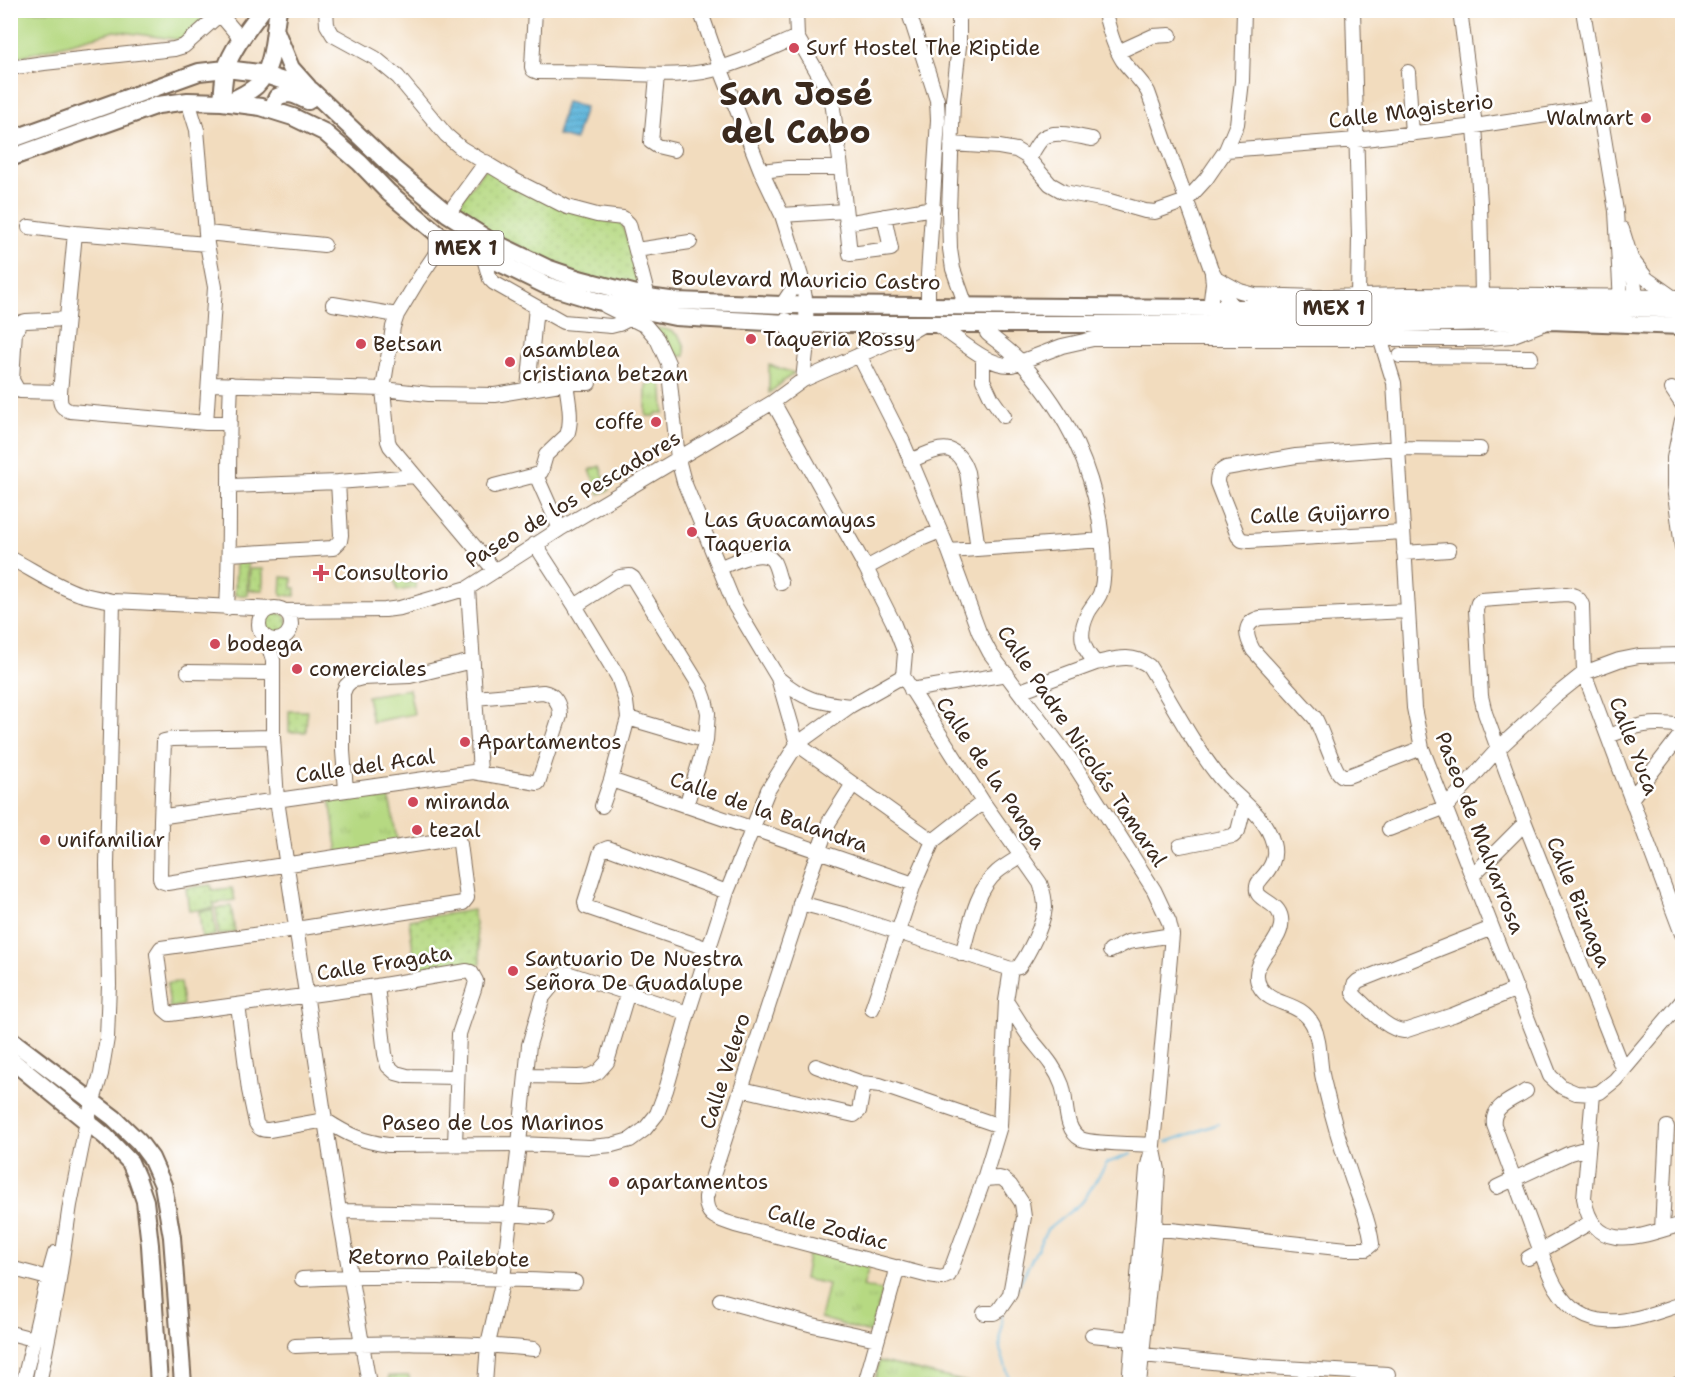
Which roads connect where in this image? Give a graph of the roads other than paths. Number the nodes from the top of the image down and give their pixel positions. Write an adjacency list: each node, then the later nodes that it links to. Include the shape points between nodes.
1 (262, 10): 18 (main road)
2 (278, 10): 15 (main road)
3 (326, 10): 44 (street, via 327,25 333,35 390,69 446,135)
4 (535, 10): 25 (street, via 535,72)
5 (700, 10): 20 (street)
6 (796, 10): 17 (street)
7 (908, 10): 27 (street)
8 (959, 10): 28 (street)
9 (1104, 10): 19 (street)
10 (1244, 10): 41 (street, via 1237,124)
11 (1353, 10): 38 (street)
12 (1460, 10): 34 (street)
13 (1583, 10): 31 (street)
14 (221, 12): 18 (street); 21 (street, via 184,46 174,50)
15 (275, 28): 24 (main road); 26 (main road, via 291,68)
16 (1170, 35): 19 (street, via 1154,36)
17 (797, 37): 20 (street); 45 (street, via 832,101)
18 (241, 39): 22 (main road)
19 (1118, 52): 47 (street, via 1148,92)
20 (720, 67): 25 (street); 46 (street)
21 (10, 68)
22 (226, 69): 24 (main road, Boulevard Mauricio Castro / MEX 1); 30 (main road); 37 (main road, Boulevard Mauricio Castro / MEX 1, via 176,79)
23 (1408, 72): 35 (street)
24 (265, 74): 26 (main road, Boulevard Mauricio Castro / MEX 1); 30 (main road, via 251,89)
25 (657, 76): 40 (street, via 651,142)
26 (311, 90): 33 (main road, Boulevard Mauricio Castro / MEX 1)
27 (937, 100): 28 (street); 48 (street)
28 (953, 100): 39 (street)
29 (188, 101): 30 (main road, Boulevard Mauricio Castro / MEX 1); 42 (main road, Boulevard Mauricio Castro / MEX 1, via 158,105); 56 (street, via 197,130)
30 (225, 102): 32 (main road, Boulevard Mauricio Castro / MEX 1)
31 (1599, 107): 34 (street, Calle Magisterio); 49 (street)
32 (271, 110): 33 (main road, via 277,97 285,93); 57 (main road, Boulevard Mauricio Castro / MEX 1, via 324,132)
33 (339, 116): 50 (main road, Boulevard Mauricio Castro / MEX 1)
34 (1475, 126): 35 (street, Calle Magisterio); 65 (street)
35 (1412, 134): 38 (street, Calle Magisterio)
36 (1092, 139): 43 (street, via 1049,135)
37 (10, 140)
38 (1356, 140): 41 (street, Calle Magisterio); 66 (street)
39 (951, 144): 43 (street, via 1016,150); 69 (street, via 950,249)
40 (674, 150)
41 (1226, 150): 47 (street)
42 (10, 158)
43 (1029, 159): 47 (street, via 1050,184 1064,192 1145,212)
44 (486, 162): 50 (street); 60 (street, via 567,207 623,218 629,224)
45 (841, 168): 46 (street); 53 (street)
46 (761, 171): 51 (street)
47 (1186, 201): 63 (street)
48 (933, 208): 52 (street); 74 (street)
49 (1616, 211): 62 (street); 78 (street)
50 (448, 214): 68 (main road, Boulevard Mauricio Castro / MEX 1, via 489,240 547,268)
51 (782, 215): 53 (street); 64 (street)
52 (884, 216): 53 (street); 53 (street, via 891,249 850,254)
53 (845, 217)
54 (29, 227): 55 (street)
55 (75, 233): 56 (street); 84 (street)
56 (207, 238): 59 (street); 102 (street, via 215,286)
57 (445, 240): 61 (main road, Boulevard Mauricio Castro / MEX 1); 81 (street)
58 (690, 242): 60 (street)
59 (324, 245)
60 (636, 250): 68 (street)
61 (483, 255): 70 (main road, Boulevard Mauricio Castro / MEX 1, via 545,285); 75 (street, via 490,279)
62 (1631, 258): 67 (street, via 1647,279); 78 (street)
63 (1214, 274): 71 (street, via 1233,288 1255,295); 76 (street); 77 (street)
64 (801, 276): 73 (street); 80 (street)
65 (1482, 295): 78 (street); 83 (street)
66 (1358, 296): 71 (street); 82 (street)
67 (1677, 296): 78 (street)
68 (648, 297): 80 (main road, Boulevard Mauricio Castro / MEX 1)
69 (964, 300)
70 (597, 302): 80 (main road, Boulevard Mauricio Castro / MEX 1, via 675,317); 85 (street)
71 (1316, 302): 77 (main road, Boulevard Mauricio Castro / MEX 1); 82 (main road, Boulevard Mauricio Castro / MEX 1)
72 (333, 304): 81 (street)
73 (806, 304): 74 (main road, Boulevard Mauricio Castro / MEX 1); 80 (main road, Boulevard Mauricio Castro / MEX 1); 91 (street)
74 (927, 305): 76 (main road, Boulevard Mauricio Castro / MEX 1)
75 (536, 308): 85 (street, via 569,323 611,326); 105 (street)
76 (1210, 308): 77 (main road, Boulevard Mauricio Castro / MEX 1)
77 (1233, 308)
78 (1629, 309): 79 (main road, Boulevard Mauricio Castro / MEX 1); 83 (main road, Boulevard Mauricio Castro / MEX 1); 86 (main road, Boulevard Mauricio Castro / MEX 1); 89 (main road, Boulevard Mauricio Castro / MEX 1)
79 (1683, 310)
80 (784, 314): 91 (highway)
81 (397, 315): 104 (street)
82 (1380, 316): 83 (main road, Boulevard Mauricio Castro / MEX 1); 83 (street); 88 (main road, Boulevard Mauricio Castro / MEX 1); 92 (street, Boulevard Mauricio Castro); 101 (street, Paseo de Malvarrosa)
83 (1407, 317): 86 (main road, Boulevard Mauricio Castro / MEX 1); 86 (street, Boulevard Mauricio Castro, via 1499,338); 94 (street, Paseo de Malvarrosa)
84 (67, 319): 107 (street); 107 (street, via 26,321 15,331 12,380 17,389)
85 (629, 319): 116 (street, via 646,326 668,363)
86 (1550, 321)
87 (930, 324): 88 (main road, Boulevard Mauricio Castro / MEX 1); 91 (main road, Boulevard Mauricio Castro / MEX 1); 93 (street, Paseo de los Pescadores); 95 (street, via 946,330)
88 (1143, 324): 92 (main road)
89 (1683, 326)
90 (987, 333): 97 (street)
91 (807, 334): 98 (street)
92 (1167, 338): 97 (street, Boulevard Mauricio Castro, via 1093,339)
93 (859, 355): 98 (street, Paseo de los Pescadores); 117 (street, Calle Padre Nicolás Tamaral)
94 (1400, 356): 96 (street); 101 (street, Paseo de Malvarrosa)
95 (983, 357): 97 (street, via 1005,366); 110 (street, via 983,380)
96 (1531, 357)
97 (1021, 362): 126 (street, via 1075,439 1096,503)
98 (803, 380): 108 (street, Paseo de los Pescadores)
99 (566, 383): 100 (street); 105 (street); 118 (street, via 569,431 546,455 541,472)
100 (589, 383)
101 (1394, 383): 114 (street, Paseo de Malvarrosa)
102 (210, 384): 103 (street); 112 (street)
103 (231, 384): 104 (street); 113 (street)
104 (383, 389): 105 (street, via 484,394); 119 (street, via 388,441)
105 (528, 389)
106 (1672, 389): 109 (street)
107 (60, 392): 112 (street, via 60,405 70,411)
108 (773, 402): 116 (street, Paseo de los Pescadores); 136 (street)
109 (1683, 404)
110 (1004, 416)
111 (1683, 420): 128 (street, via 1674,458)
112 (206, 423): 113 (street)
113 (229, 423): 121 (street)
114 (1398, 448): 115 (street); 125 (street, Paseo de Malvarrosa); 125 (street, Calle Guijarro, via 1296,456 1226,468 1219,471 1217,483 1242,540)
115 (1480, 449)
116 (678, 459): 123 (street, Paseo de los Pescadores); 135 (street)
117 (910, 460): 124 (street, Calle Padre Nicolás Tamaral); 129 (street, via 948,448 964,463)
118 (536, 475): 122 (street); 123 (street)
119 (415, 476): 120 (street); 137 (street)
120 (338, 482): 121 (street); 133 (street, via 341,535 333,548)
121 (230, 486): 133 (street)
122 (494, 486)
123 (560, 529): 127 (street, Paseo de los Pescadores)
124 (940, 531): 131 (street, Calle Padre Nicolás Tamaral); 136 (street)
125 (1403, 532): 132 (street, Paseo de Malvarrosa)
126 (1103, 540): 129 (street); 151 (street, via 1101,592 1082,630 1085,651)
127 (535, 544): 137 (street, Paseo de los Pescadores); 141 (street)
128 (1683, 547)
129 (978, 549): 131 (street)
130 (1449, 550): 132 (street)
131 (949, 551): 155 (street, Calle Padre Nicolás Tamaral, via 979,632)
132 (1404, 553): 145 (street, Paseo de Malvarrosa)
133 (230, 554): 142 (street)
134 (10, 558): 140 (street, Paseo de los Pescadores, via 81,594)
135 (719, 568): 138 (street, via 753,556 766,556); 157 (street, via 735,606)
136 (866, 568): 156 (street, via 906,654)
137 (495, 571): 139 (street, Paseo de los Pescadores)
138 (781, 584)
139 (468, 588): 144 (street, Paseo de los Pescadores, via 393,609); 150 (street)
140 (113, 601): 142 (street, Paseo de los Pescadores); 225 (street, via 108,1013 101,1074)
141 (575, 606): 162 (street, via 618,677); 167 (street, via 620,577 633,578 701,688 708,713)
142 (230, 608): 143 (street, Paseo de los Pescadores); 147 (street)
143 (277, 610): 144 (street, Paseo de los Pescadores); 146 (street, via 288,615); 147 (street, via 263,614)
144 (312, 611): 146 (street)
145 (1407, 611): 169 (street, Paseo de Malvarrosa, via 1414,708); 169 (street, via 1260,618 1248,627 1247,639 1316,718 1336,770 1344,776)
146 (291, 627): 148 (street)
147 (263, 633): 148 (street, via 272,640); 152 (street)
148 (282, 639): 152 (street)
149 (1683, 655): 154 (street, via 1639,656)
150 (472, 662): 160 (street); 174 (street, via 410,676 362,678 345,686)
151 (1096, 663): 159 (street); 178 (street, via 1136,658 1149,666 1197,747)
152 (273, 666): 153 (street); 166 (street)
153 (188, 672)
154 (1584, 673): 165 (street, Calle Yuca); 170 (street); 170 (street, Calle Yuca, via 1582,605 1575,595 1481,600 1476,610 1481,696)
155 (1007, 674): 158 (street); 159 (street, Calle Padre Nicolás Tamaral)
156 (903, 676): 158 (street, Calle de la Panga); 161 (street, Paseo de Los Marinos)
157 (778, 678): 161 (street, via 802,696); 168 (street)
158 (911, 690): 177 (street, Calle de la Panga)
159 (1020, 691): 201 (street, Calle Padre Nicolás Tamaral, via 1073,763 1154,890)
160 (475, 698): 171 (street); 171 (street, Calle del Acal, via 547,693 556,699 560,710 538,783)
161 (850, 706): 168 (street, Paseo de Los Marinos)
162 (628, 718): 167 (street); 172 (street)
163 (1683, 726): 165 (street, via 1639,725)
164 (1683, 733): 175 (street)
165 (1608, 736): 175 (street, Calle Yuca)
166 (273, 737): 176 (street); 182 (street, via 164,741)
167 (706, 741): 180 (street)
168 (798, 744): 173 (street); 184 (street, Paseo de Los Marinos, via 768,790)
169 (1422, 748): 181 (street, Paseo de Malvarrosa)
170 (1498, 749): 181 (street); 183 (street, Calle Biznaga)
171 (480, 772): 174 (street, Calle del Acal)
172 (611, 780): 179 (street); 180 (street, Calle de la Balandra)
173 (853, 784): 186 (street); 188 (street, Calle Velero)
174 (346, 790): 176 (street, Calle del Acal)
175 (1631, 799): 196 (street, Calle Yuca)
176 (277, 800): 182 (street, Calle del Acal, via 165,816); 190 (street)
177 (983, 802): 186 (street); 189 (street, Calle de la Panga)
178 (1245, 803): 187 (street, via 1233,836); 244 (street, via 1268,826 1274,844 1274,860 1257,890 1258,895 1276,906 1281,924 1257,969 1259,986 1266,995 1294,1006 1313,1024 1323,1078 1372,1244 1366,1249 1347,1249)
179 (602, 806)
180 (686, 806): 184 (street, Calle de la Balandra)
181 (1446, 807): 185 (street); 191 (street, Paseo de Malvarrosa)
182 (161, 820): 190 (street, via 160,878 164,882)
183 (1525, 823): 191 (street); 218 (street, Calle Biznaga)
184 (752, 828): 188 (street, Calle de la Balandra); 193 (street, Paseo de Los Marinos)
185 (1389, 829)
186 (933, 841): 192 (street)
187 (1180, 846)
188 (818, 851): 192 (street, Calle de la Balandra); 195 (street, Calle Velero)
189 (1021, 856): 204 (street, via 989,880); 205 (street, Calle de la Panga, via 1040,884 1045,909 1025,959 1019,967)
190 (286, 864): 198 (street); 198 (street, via 452,839 460,844 466,898 463,903)
191 (1472, 876): 197 (street, Paseo de Malvarrosa)
192 (914, 884): 199 (street)
193 (727, 892): 202 (street, Paseo de Los Marinos); 202 (street, via 608,848 601,851 586,907)
194 (1683, 896): 196 (street)
195 (800, 903): 199 (street); 222 (street, Calle Velero)
196 (1672, 908): 200 (street, Calle Yuca)
197 (1492, 928): 207 (street, Paseo de Malvarrosa); 207 (street, via 1358,981 1352,988 1355,996 1389,1026 1409,1030)
198 (296, 929): 209 (street); 212 (street, Calle Fragata, via 158,951 165,1012)
199 (898, 932): 204 (street); 213 (street)
200 (1683, 934)
201 (1172, 935): 203 (street, via 1128,942); 232 (street, Calle Padre Nicolás Tamaral)
202 (709, 949): 214 (street, Paseo de Los Marinos)
203 (1110, 951)
204 (962, 954): 205 (street)
205 (1011, 969): 210 (street)
206 (377, 986): 209 (street, Calle Fragata); 220 (street, via 388,1066 407,1076); 220 (street, Calle Fragata, via 471,972 476,981 459,1034)
207 (1517, 989): 224 (street, Paseo de Malvarrosa, via 1550,1076 1576,1093)
208 (628, 992): 214 (street); 219 (street, via 607,1062 598,1072 578,1077); 219 (street, via 564,973 543,997 529,1045)
209 (307, 996): 212 (street, Calle Fragata); 226 (street)
210 (1006, 1001): 228 (street); 232 (street, via 1058,1074 1073,1134 1087,1141)
211 (1683, 1001): 218 (street)
212 (238, 1005): 226 (street, via 258,1128 268,1130)
213 (872, 1010)
214 (688, 1013): 231 (street, Paseo de Los Marinos, via 657,1114 645,1129 630,1140 612,1145)
215 (10, 1039): 225 (main road)
216 (10, 1059): 227 (main road)
217 (816, 1066): 221 (street)
218 (1623, 1070): 224 (street, via 1608,1087)
219 (526, 1076): 231 (street)
220 (456, 1077): 230 (street, Calle Fragata)
221 (862, 1083): 222 (street, via 861,1106 854,1115); 228 (street, via 880,1085)
222 (742, 1089): 238 (street, Calle Velero)
223 (1526, 1091): 234 (street, via 1498,1108 1493,1116)
224 (1593, 1094): 233 (street)
225 (93, 1102): 227 (street); 274 (main road, via 139,1142 163,1185 172,1237)
226 (325, 1120): 230 (street, Paseo de Los Marinos, via 347,1135 368,1142); 239 (street)
227 (87, 1121): 237 (street); 273 (main road, via 130,1162 146,1201)
228 (1000, 1126): 235 (street)
229 (1667, 1127): 245 (street)
230 (454, 1144): 231 (street, Paseo de Los Marinos)
231 (519, 1144): 240 (street)
232 (1153, 1145): 244 (street, Calle Padre Nicolás Tamaral, via 1147,1169)
233 (1588, 1148): 234 (street); 242 (street, via 1584,1198)
234 (1514, 1178): 236 (street); 246 (street)
235 (984, 1179): 248 (street, Calle Zodiac, via 946,1277); 257 (street, via 999,1178 1010,1185 1022,1203 1024,1216 1010,1294 999,1310)
236 (1497, 1187)
237 (70, 1205): 251 (street); 259 (street)
238 (706, 1205): 248 (street, Calle Zodiac, via 711,1214 735,1225)
239 (339, 1211): 240 (street); 250 (street)
240 (510, 1214): 241 (street); 253 (street)
241 (546, 1217)
242 (1591, 1222): 245 (street, via 1620,1238); 246 (street)
243 (1683, 1224): 245 (street)
244 (1149, 1228): 263 (street, Calle Padre Nicolás Tamaral)
245 (1662, 1230)
246 (1542, 1250): 247 (street); 256 (street, via 1556,1288 1586,1317 1617,1322)
247 (1528, 1258)
248 (898, 1267): 262 (street)
249 (10, 1268): 251 (street)
250 (351, 1276): 252 (street, Retorno Pailebote); 253 (street, Retorno Pailebote); 264 (street)
251 (48, 1278): 260 (street)
252 (302, 1279)
253 (503, 1279): 254 (street, Retorno Pailebote); 265 (street)
254 (575, 1282)
255 (720, 1300): 262 (street)
256 (1683, 1304)
257 (984, 1313)
258 (10, 1333): 260 (street)
259 (50, 1334): 260 (street); 272 (street)
260 (34, 1335): 271 (street)
261 (1092, 1335): 263 (street)
262 (877, 1339): 277 (street)
263 (1139, 1340): 268 (street, Calle Padre Nicolás Tamaral)
264 (361, 1344): 265 (street); 266 (street); 275 (street)
265 (488, 1344): 267 (street); 276 (street)
266 (295, 1346)
267 (534, 1349)
268 (1138, 1355): 269 (street); 278 (street, Calle Padre Nicolás Tamaral); 279 (street, Calle Padre Nicolás Tamaral)
269 (1388, 1374)
270 (1683, 1383): 280 (street)
271 (23, 1384)
272 (39, 1384)
273 (159, 1384)
274 (183, 1384)
275 (369, 1384)
276 (485, 1384)
277 (865, 1384)
278 (1130, 1384)
279 (1139, 1384)
280 (1678, 1384)

